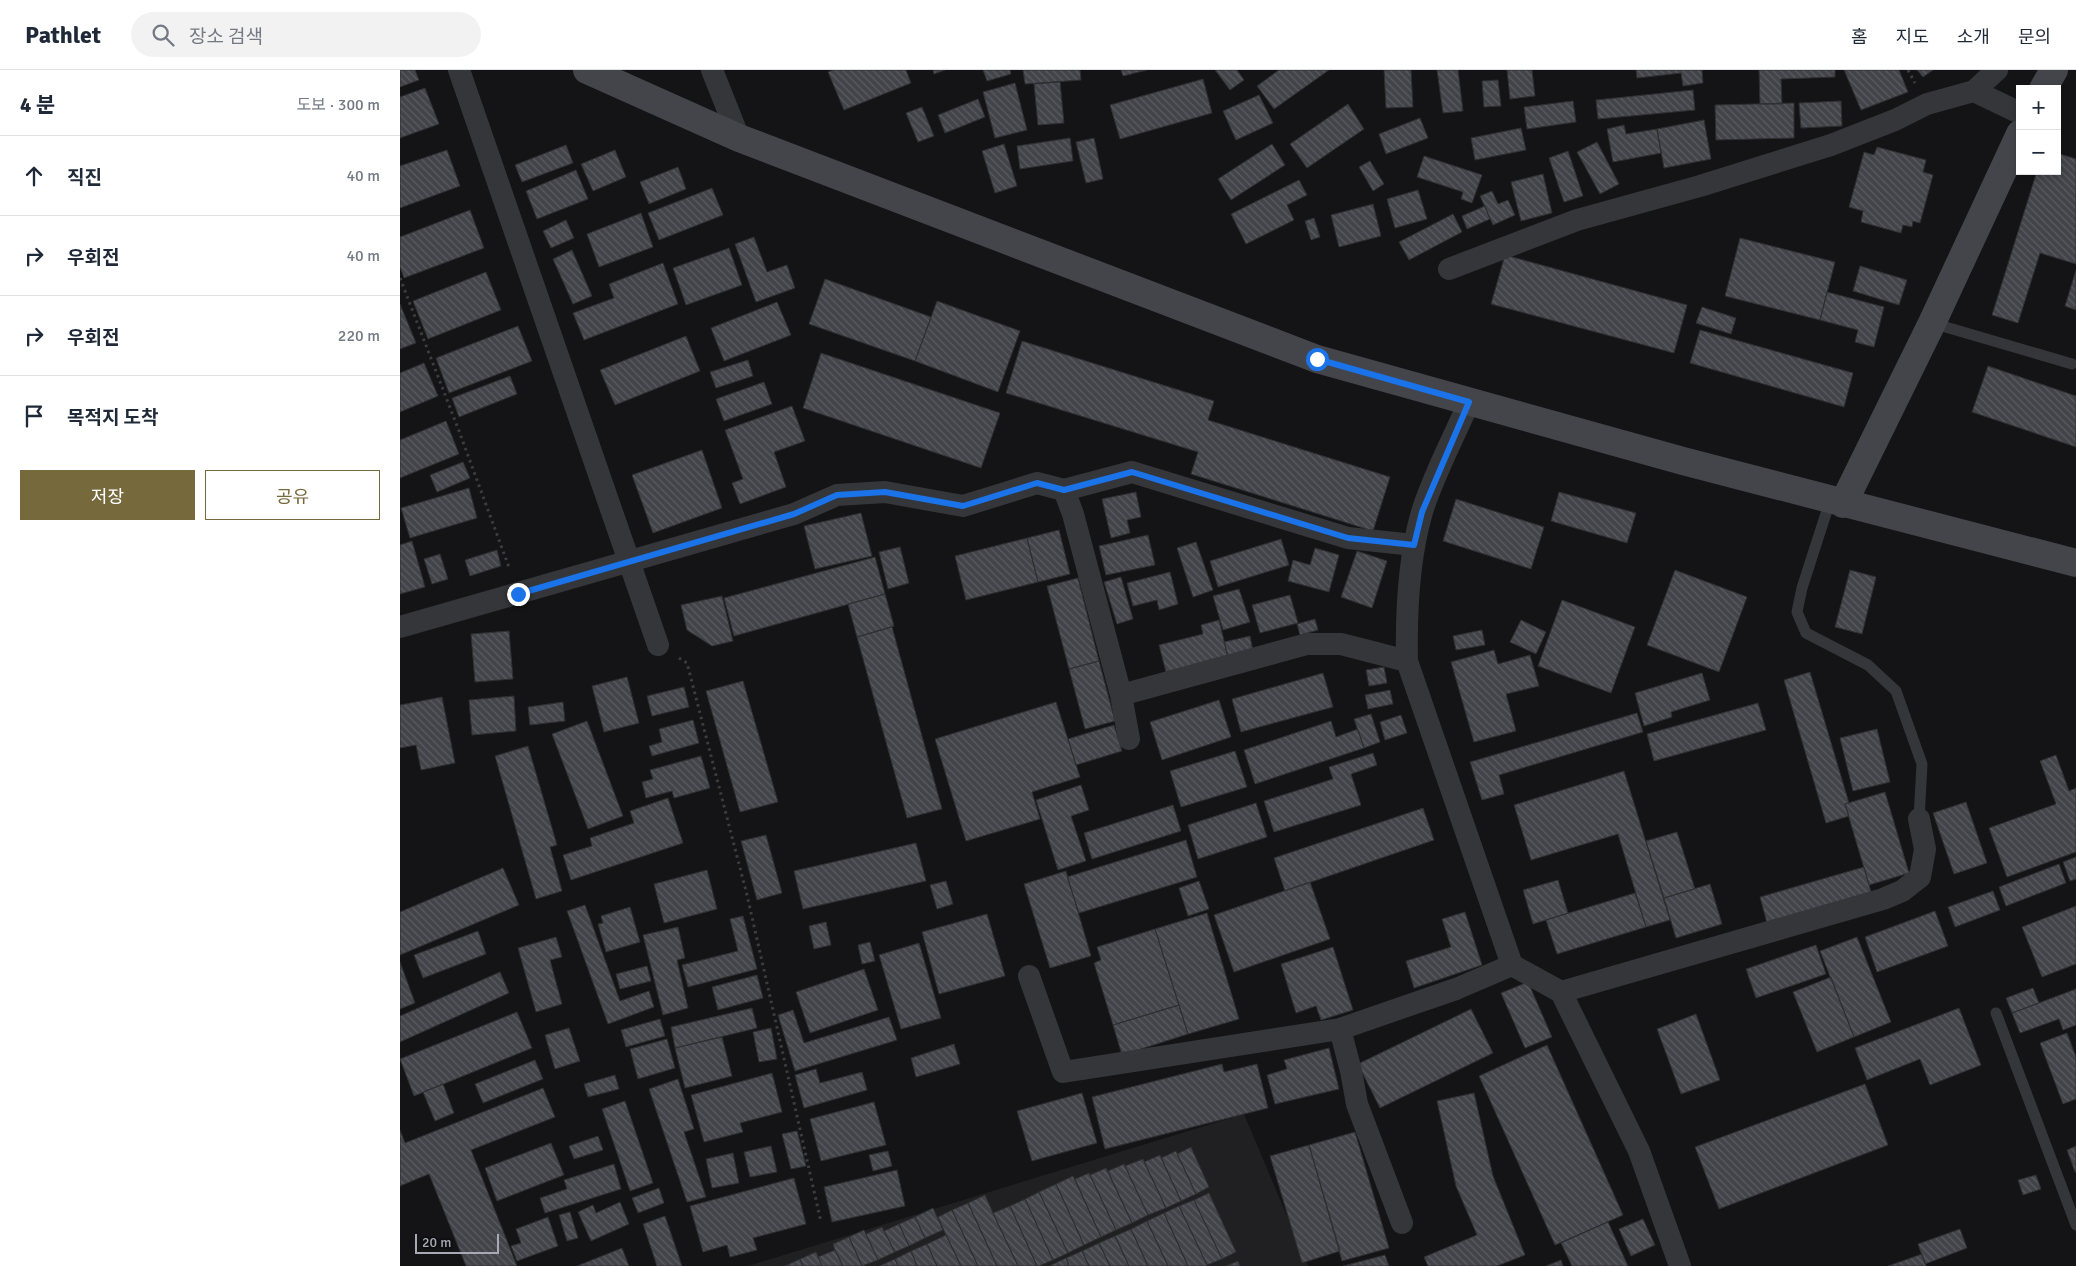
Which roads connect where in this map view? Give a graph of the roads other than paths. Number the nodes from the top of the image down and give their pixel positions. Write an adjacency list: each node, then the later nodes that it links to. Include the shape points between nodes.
1 (459, 70): 18 (street)
2 (587, 70): 9 (main road)
3 (712, 70): 9 (street)
4 (1997, 70): 7 (street)
5 (2054, 70): 6 (main road)
6 (2045, 85)
7 (1974, 91): 8 (street); 11 (street, via 1927,104 1831,145 1577,220)
8 (2016, 111)
9 (739, 138): 14 (main road, via 1317,359)
10 (2016, 143): 12 (main road)
11 (1449, 268)
12 (1932, 323): 13 (lane); 16 (main road)
13 (2072, 364)
14 (1469, 402): 16 (main road); 17 (street, via 1422,512)
15 (1064, 490): 17 (street, via 1132,472 1348,538); 18 (street, via 1037,483 963,506 885,492 837,495 794,514); 23 (street)
16 (1836, 502): 19 (main road); 25 (lane, via 1802,588 1797,612 1806,633 1868,665 1896,691 1922,764)
17 (1414, 545): 22 (street, via 1406,628)
18 (631, 562): 20 (street); 21 (street)
19 (2076, 563)
20 (400, 628)
21 (658, 644)
22 (1407, 661): 23 (street, via 1341,644 1307,644); 26 (street)
23 (1121, 695): 24 (street)
24 (1129, 739)
25 (1919, 819): 28 (street, via 1925,849 1920,877 1902,891)
26 (1512, 965): 28 (street); 30 (street, via 1456,989)
27 (1029, 976): 30 (street, via 1063,1072)
28 (1560, 992): 33 (street, via 1640,1151)
29 (1996, 1012): 32 (lane)
30 (1340, 1029): 31 (street, via 1357,1104)
31 (1402, 1223)
32 (2076, 1225)
33 (1680, 1266)

